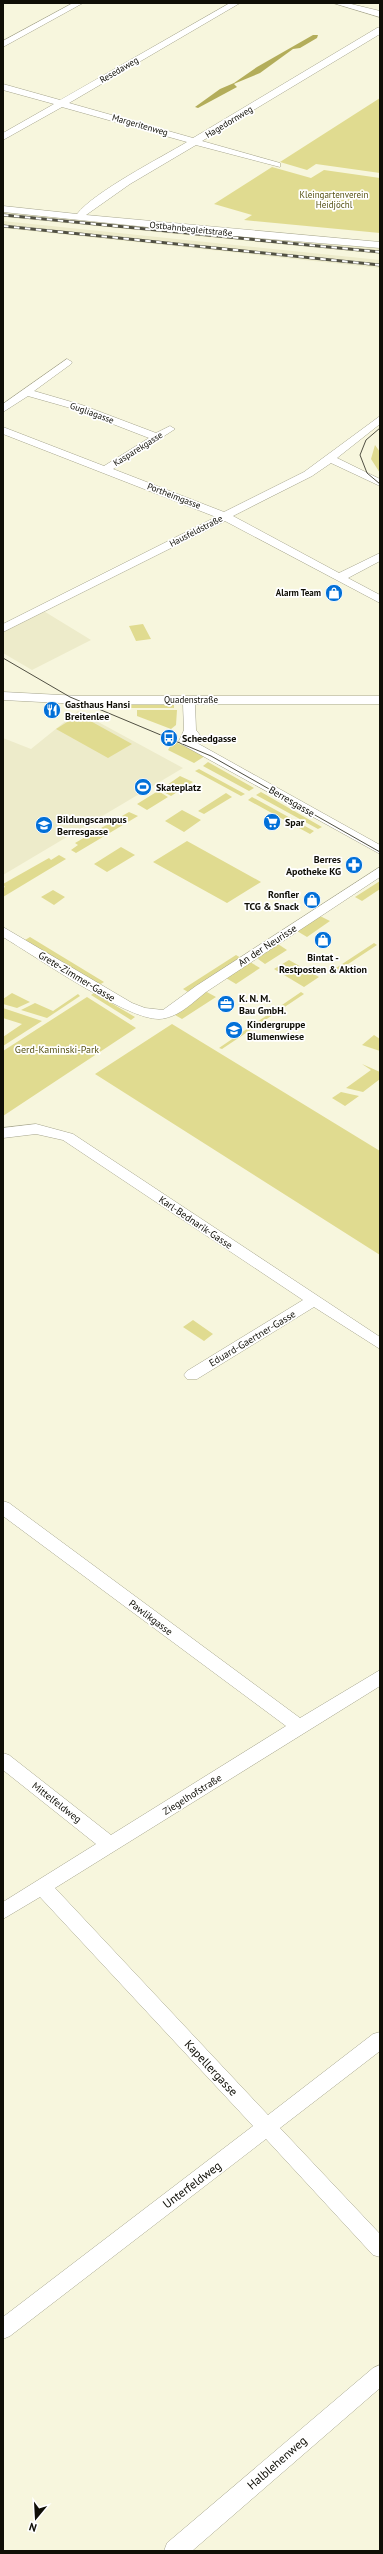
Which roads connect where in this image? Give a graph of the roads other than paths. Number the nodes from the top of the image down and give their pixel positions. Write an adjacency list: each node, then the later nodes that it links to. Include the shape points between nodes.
1 (79, 3): 6 (street)
2 (236, 3): 8 (street, Resedaweg)
3 (338, 3): 4 (street)
4 (380, 14)
5 (380, 30): 10 (street, Hagedornweg)
6 (3, 44)
7 (3, 87): 8 (street, Margeritenweg)
8 (61, 103): 9 (street, Resedaweg); 10 (street, Margeritenweg)
9 (3, 137)
10 (197, 142): 11 (street, Margeritenweg); 13 (street, Hagedornweg, via 128,182 86,209)
11 (277, 165)
12 (3, 209): 13 (street, Ostbahnbegleitstraße)
13 (80, 217): 14 (street, Ostbahnbegleitstraße)
14 (380, 245)
15 (67, 362): 16 (street)
16 (26, 392): 17 (street); 21 (street, Gugliagasse, via 78,407)
17 (3, 409)
18 (380, 419): 22 (street, Hausfeldstraße)
19 (170, 429): 21 (street, Kasparekgasse)
20 (3, 430): 23 (street, Portheimgasse)
21 (157, 437): 23 (street, Kasparekgasse)
22 (330, 459): 24 (street); 25 (street, Hausfeldstraße, via 308,474)
23 (106, 469): 25 (street, Portheimgasse)
24 (380, 483)
25 (224, 516): 27 (street, Portheimgasse); 29 (street, Hausfeldstraße)
26 (380, 556): 27 (street)
27 (339, 578): 28 (street, Portheimgasse)
28 (380, 600)
29 (3, 629)
30 (3, 696): 31 (street, Quadenstraße, via 49,700)
31 (189, 700): 32 (street, Quadenstraße); 33 (street, Berresgasse, via 190,731 185,741)
32 (380, 700)
33 (380, 850)
34 (380, 871): 36 (street, An der Neurisse, via 201,989 175,1010 163,1016)
35 (3, 931): 36 (street, Grete-Zimmer-Gasse, via 127,1006)
36 (154, 1016)
37 (3, 1133): 38 (street, Karl-Bednarik-Gasse, via 28,1128 51,1129 68,1137)
38 (313, 1301): 39 (street, Karl-Bednarik-Gasse); 40 (street, Eduard-Gaertner-Gasse)
39 (380, 1344)
40 (192, 1375)
41 (3, 1507): 43 (street, Pawlikgasse)
42 (380, 1677): 43 (street, Ziegelhofstraße)
43 (300, 1727): 45 (street, Ziegelhofstraße)
44 (3, 1760): 45 (street, Mittelfeldweg)
45 (111, 1845): 46 (street, Ziegelhofstraße)
46 (43, 1888): 47 (street, Ziegelhofstraße); 49 (street, Kapellergasse)
47 (3, 1911)
48 (380, 2040): 49 (street, Unterfeldweg)
49 (267, 2128): 50 (street, Kapellergasse); 51 (street, Unterfeldweg)
50 (380, 2248)
51 (3, 2329)
52 (380, 2375): 53 (street, Halblehenweg)
53 (174, 2551)

